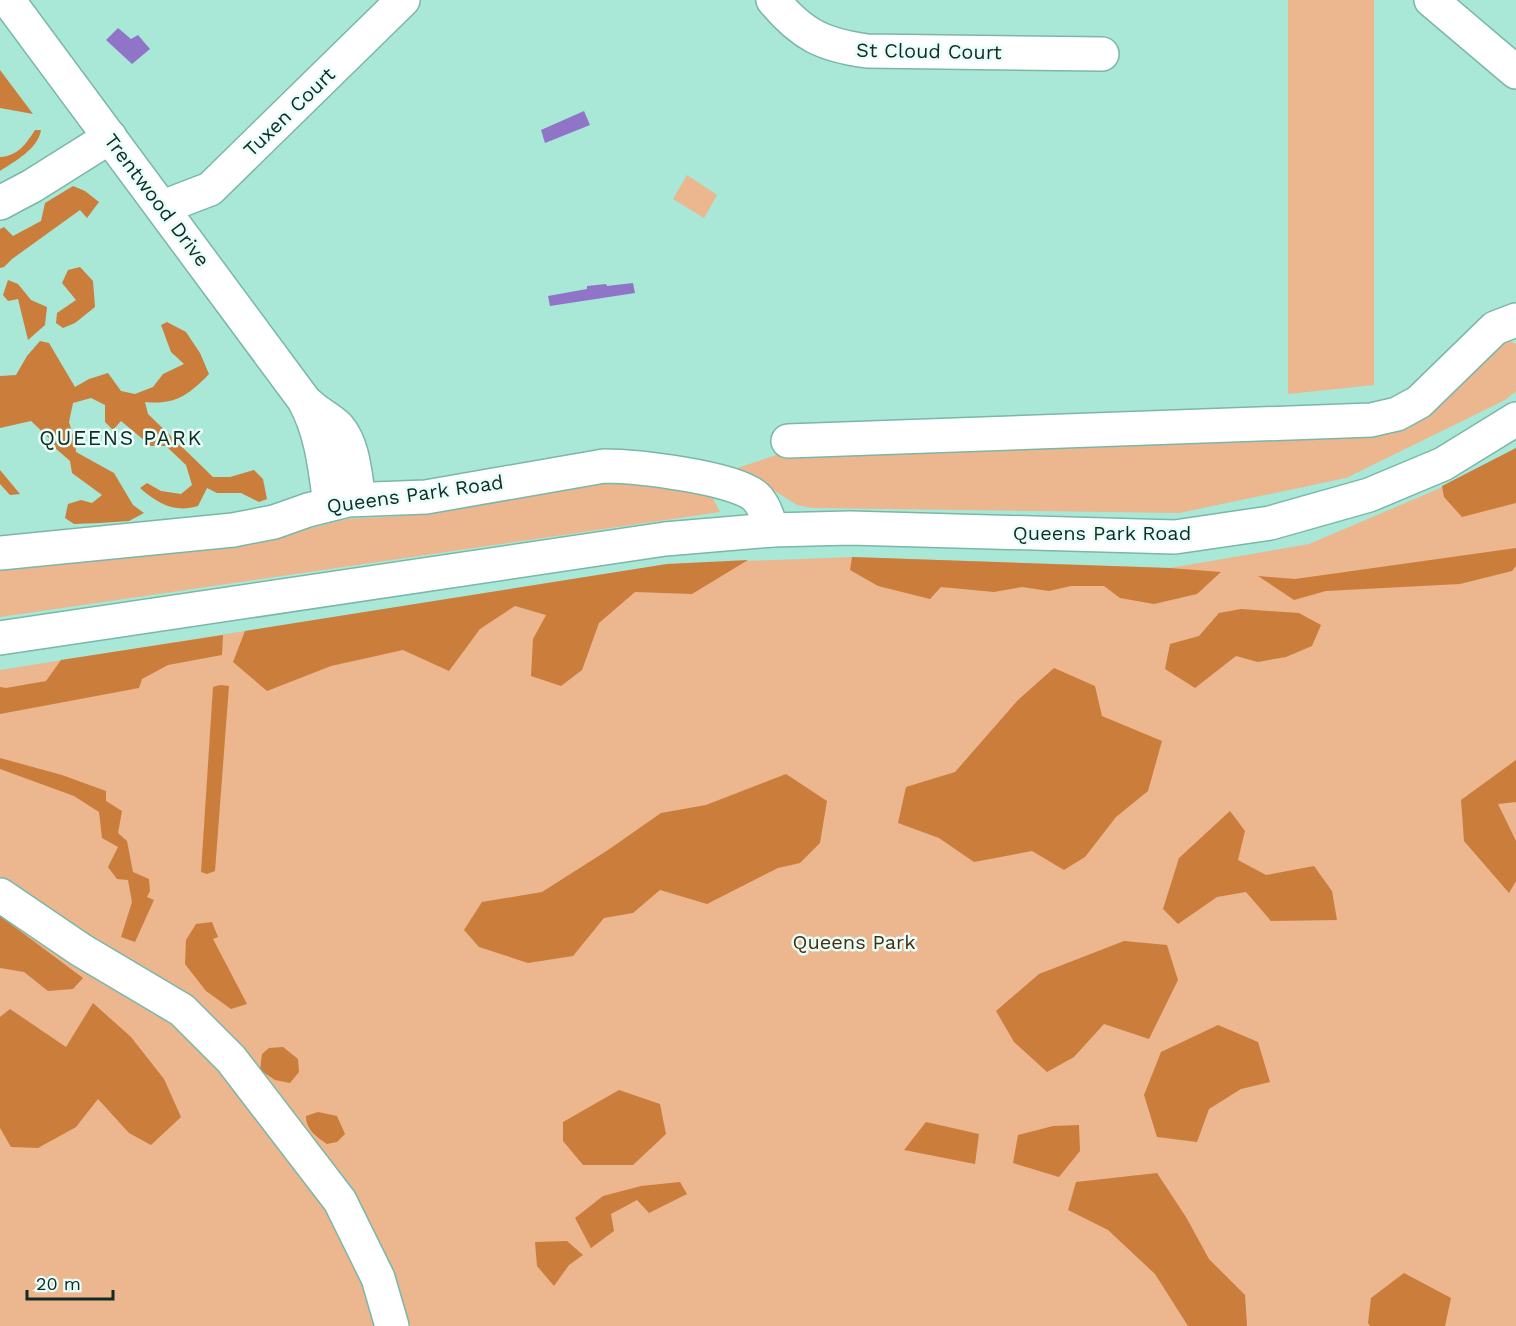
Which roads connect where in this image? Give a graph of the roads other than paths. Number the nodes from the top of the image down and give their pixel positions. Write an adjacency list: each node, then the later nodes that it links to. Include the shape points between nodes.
1 (8, 0): 7 (street, Trentwood Drive)
2 (403, 0): 9 (street, Tuxen Court, via 210,189)
3 (773, 0): 5 (street, St Cloud Court, via 789,20 836,47 867,51)
4 (1431, 0): 6 (street)
5 (1102, 54)
6 (1516, 72)
7 (110, 137): 8 (street); 9 (street, Trentwood Drive)
8 (0, 203)
9 (163, 207): 13 (street, Trentwood Drive, via 304,400 344,437 350,451)
10 (1516, 321): 12 (street, via 1495,327 1419,402 1397,414 1371,420)
11 (1516, 419): 14 (street, Queens Park Road, via 1443,464 1369,495 1270,523 1175,537 850,528)
12 (788, 441)
13 (344, 501): 14 (street, Queens Park Road, via 426,497 575,470 628,466 706,479 749,492 761,502); 15 (street, Queens Park Road, via 250,528)
14 (772, 530): 16 (street, Queens Park Road, via 665,539)
15 (0, 553)
16 (0, 639)
17 (0, 895): 18 (street, via 81,950 182,1010 231,1059 340,1201 378,1278)
18 (392, 1326)

